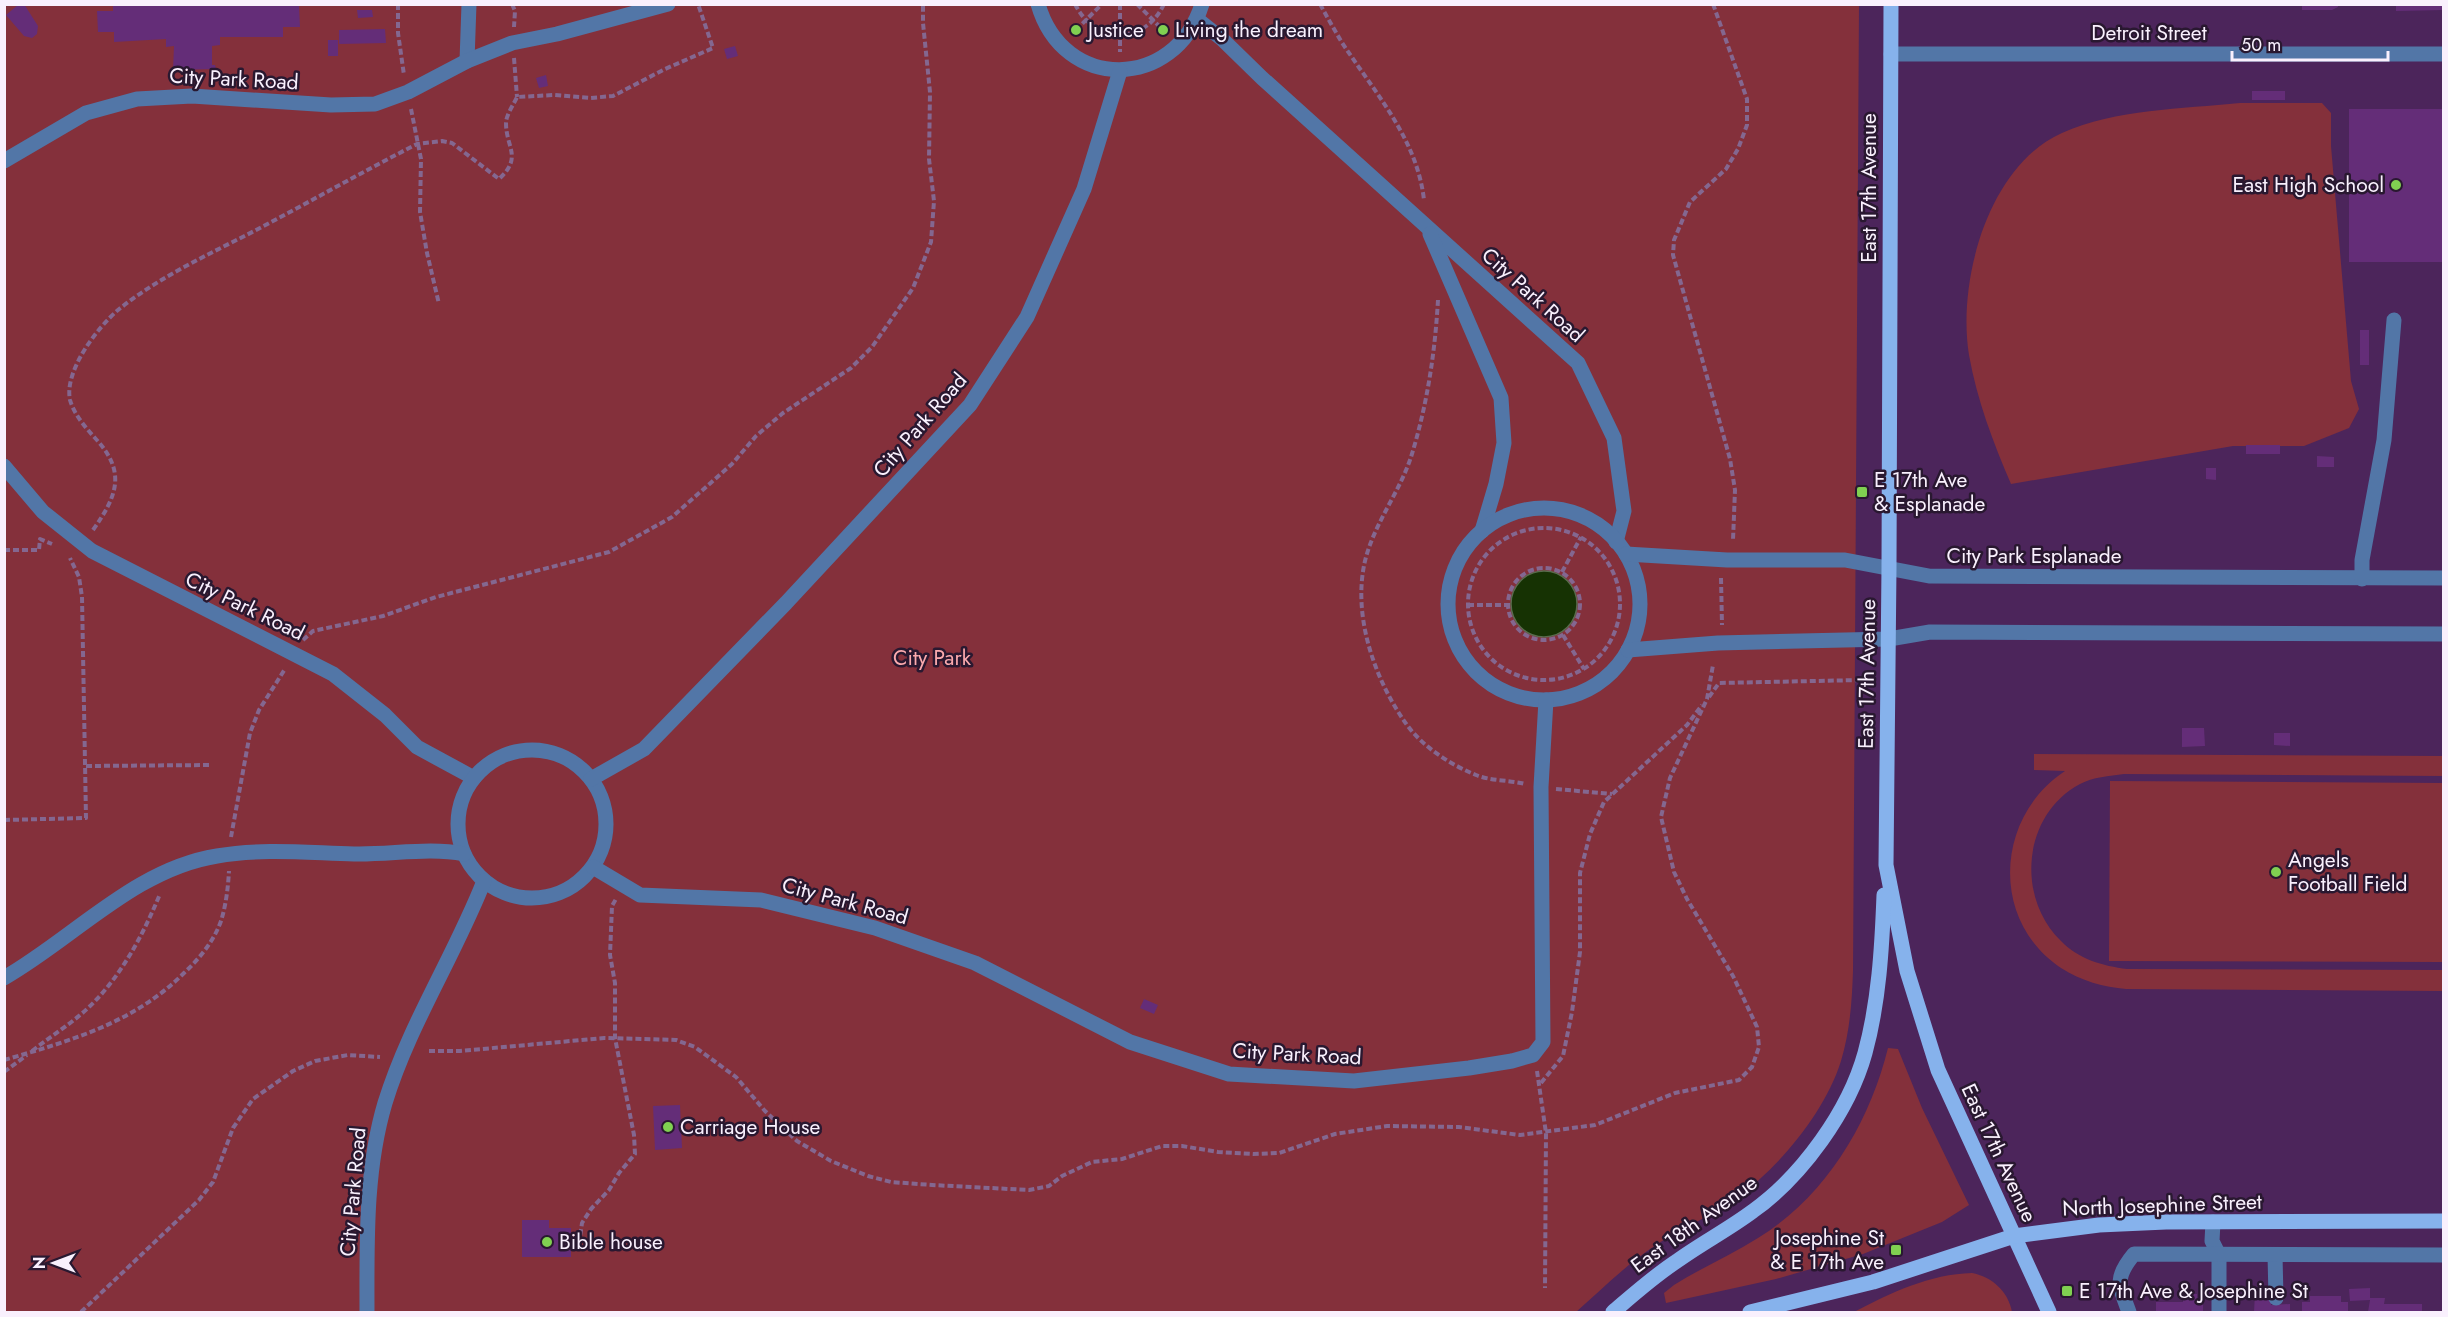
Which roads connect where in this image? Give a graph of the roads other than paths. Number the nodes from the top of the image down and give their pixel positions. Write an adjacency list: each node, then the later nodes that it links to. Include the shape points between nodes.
1 (469, 4): 8 (street)
2 (668, 4): 8 (street, City Park Road, via 512,43)
3 (1038, 4): 9 (street, via 1050,33 1073,57)
4 (1891, 4): 6 (main road, East 17th Avenue)
5 (1199, 12): 9 (street, via 1179,47 1166,57 1144,67); 11 (street, City Park Road, via 1262,78)
6 (1891, 54): 7 (street, Detroit Street); 17 (main road, East 17th Avenue)
7 (2444, 54)
8 (467, 61): 10 (street, City Park Road, via 408,92 375,104 192,96 137,99 86,113)
9 (1120, 71): 25 (street, City Park Road, via 1084,189 1032,306 970,405 644,749)
10 (4, 161)
11 (1427, 228): 14 (street, City Park Road, via 1501,398 1504,443); 15 (street, City Park Road, via 1578,363 1614,438 1624,511)
12 (2394, 320): 19 (street, via 2384,440)
13 (4, 466): 24 (street, City Park Road, via 43,512 83,545 333,674 385,715 417,747)
14 (1482, 531): 15 (street, via 1510,514 1559,509 1591,520); 23 (street, via 1460,557 1450,589 1455,638 1484,679 1513,695)
15 (1616, 542): 16 (street)
16 (1626, 554): 17 (street, City Park Esplanade, via 1727,560 1845,560); 22 (street, via 1640,602 1635,635)
17 (1889, 567): 19 (street, City Park Esplanade, via 1929,576); 21 (main road, East 17th Avenue)
18 (2444, 578): 19 (street, City Park Esplanade)
19 (2361, 579)
20 (2444, 634): 21 (street, via 1930,632)
21 (1889, 639): 22 (street, via 1718,643); 27 (main road, East 17th Avenue)
22 (1628, 650): 23 (street, via 1594,686 1579,694)
23 (1546, 700): 28 (street, City Park Road, via 1541,787 1544,1034 1541,1048 1533,1055 1469,1068 1354,1081 1228,1074 1130,1042 975,963 875,928 761,900 640,895)
24 (474, 778): 25 (street, via 500,758 532,750 559,755); 26 (street, via 461,802 459,815)
25 (591, 779): 28 (street, via 606,816 604,843)
26 (464, 854): 29 (street); 30 (street, via 303,852 206,858 131,892)
27 (1886, 865): 33 (main road, East 17th Avenue, via 1907,971 1926,1037); 40 (main road, East 18th Avenue, via 1879,974 1870,1032 1862,1064 1832,1123 1801,1166 1762,1204 1668,1267)
28 (593, 867): 29 (street, via 570,888 542,898 511,896)
29 (484, 881): 39 (street, City Park Road, via 467,925 414,1027 385,1104 372,1168)
30 (4, 978)
31 (2444, 1221): 32 (main road, North Josephine Street)
32 (2213, 1222): 33 (main road, North Josephine Street, via 2099,1225); 34 (street, via 2212,1241)
33 (2014, 1236): 37 (main road, East 17th Avenue); 41 (main road, North Josephine Street, via 1873,1282)
34 (2219, 1255): 35 (street); 44 (street, via 2134,1254 2122,1269 2121,1289); 45 (street)
35 (2276, 1255): 36 (street); 38 (street)
36 (2444, 1255)
37 (2040, 1292): 42 (main road); 43 (main road, East 17th Avenue)
38 (2276, 1298)
39 (367, 1312)
40 (1613, 1312)
41 (1750, 1312)
42 (2036, 1312)
43 (2049, 1312)
44 (2129, 1312)
45 (2218, 1312)

